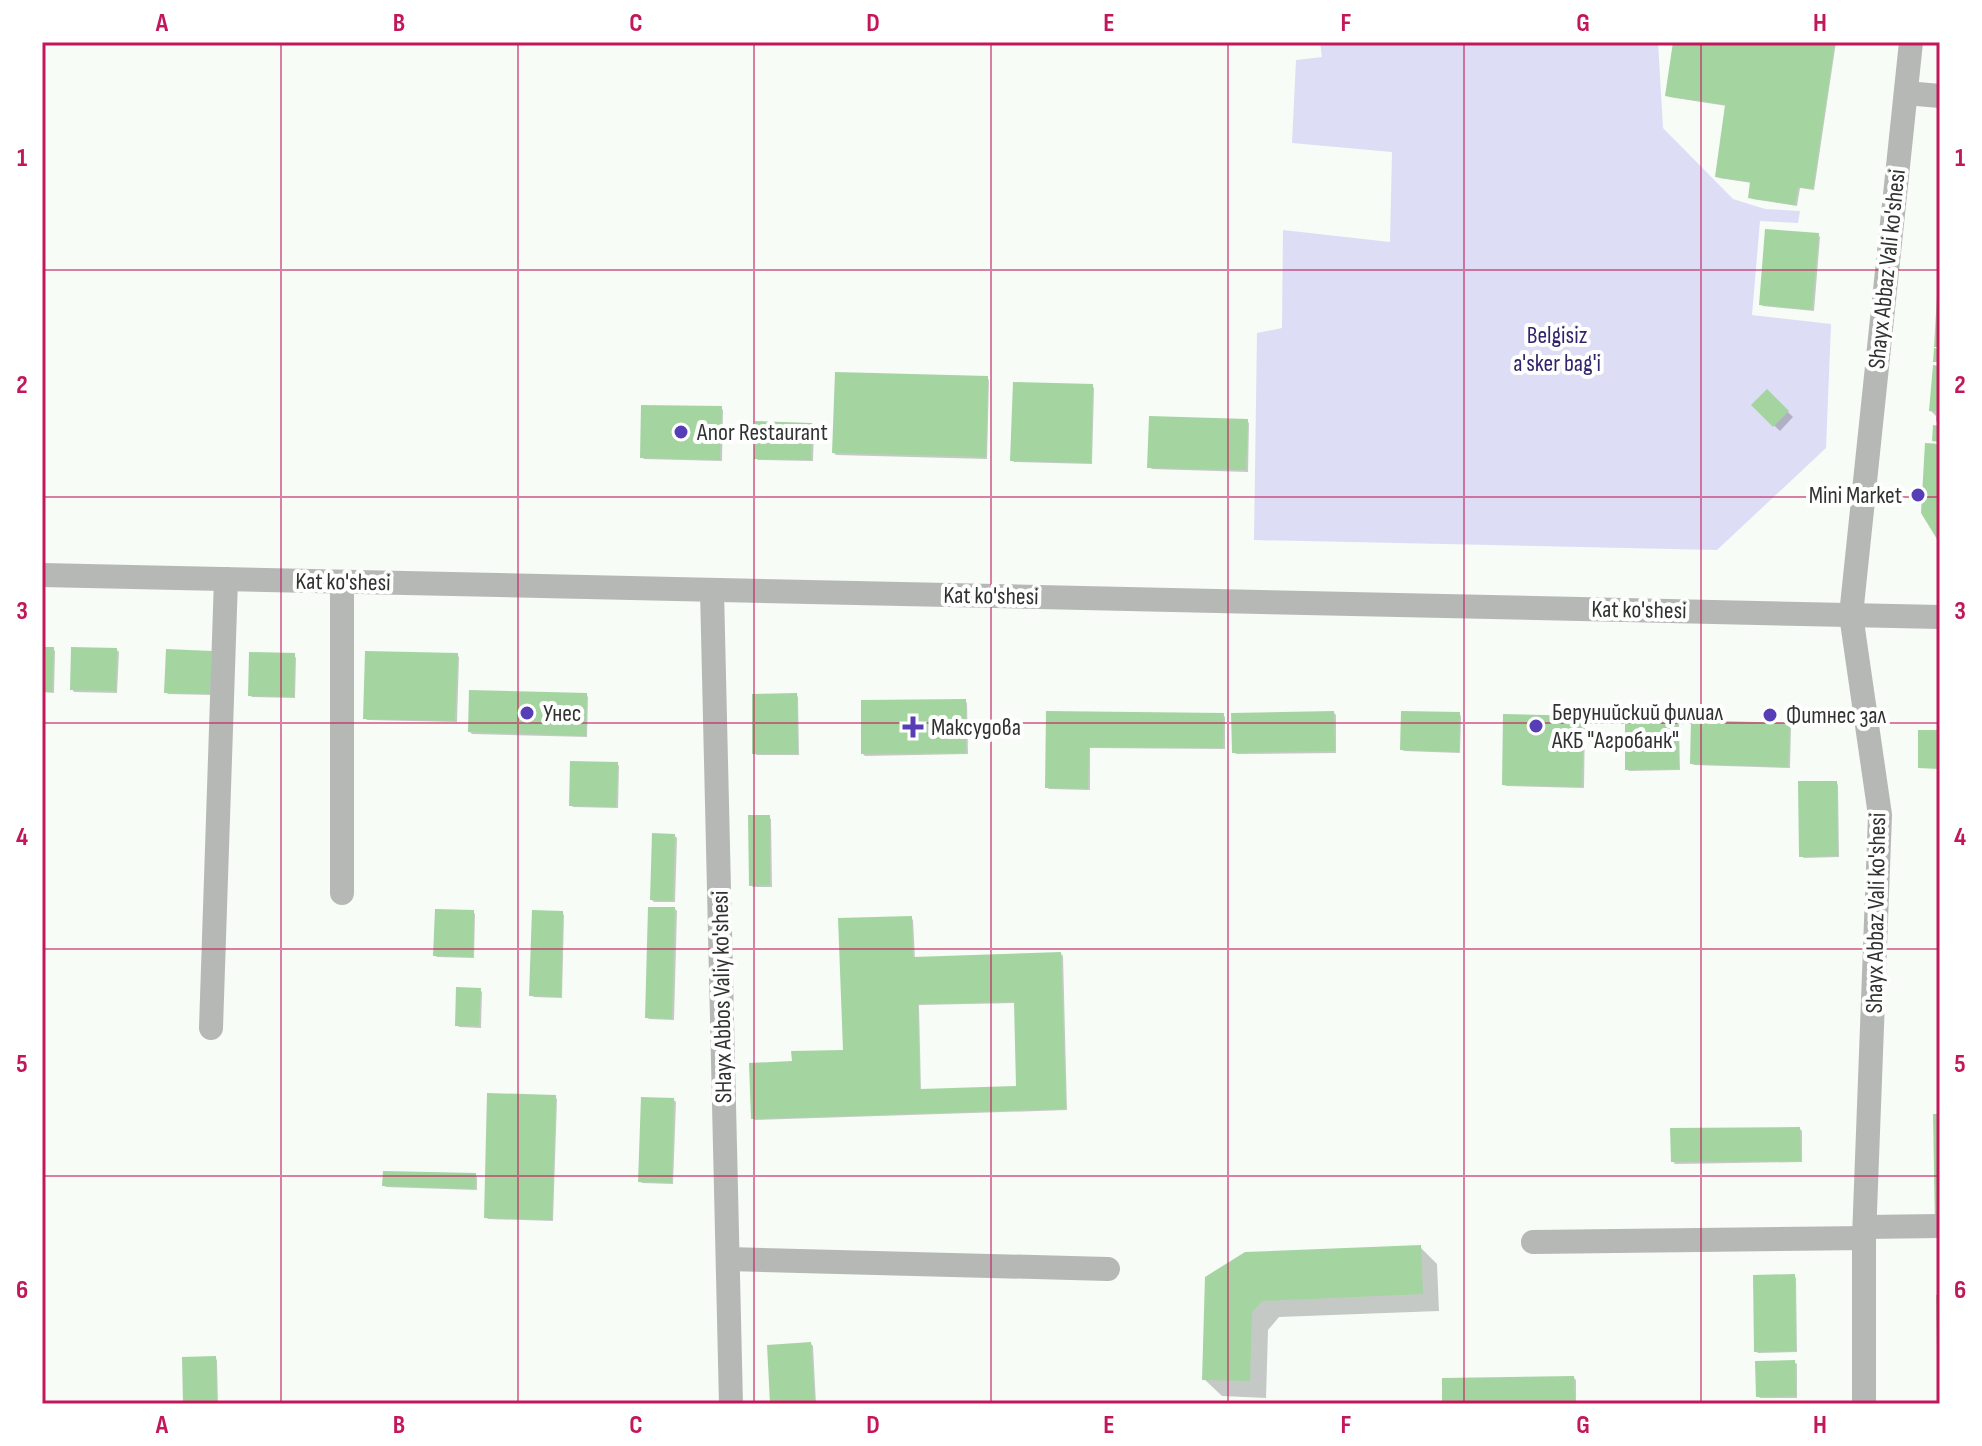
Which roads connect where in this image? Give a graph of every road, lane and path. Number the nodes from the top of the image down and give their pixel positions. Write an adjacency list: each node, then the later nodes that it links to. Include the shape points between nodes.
1 (1911, 42): 2 (street, Shayx Abbaz Vali ko'shesi)
2 (1906, 93): 3 (street); 8 (street, Shayx Abbaz Vali ko'shesi)
3 (1940, 96)
4 (42, 575): 5 (street, Kat ko'shesi)
5 (226, 579): 6 (street, Kat ko'shesi); 11 (street)
6 (342, 582): 7 (street, Kat ko'shesi); 10 (street)
7 (712, 590): 8 (street, Kat ko'shesi); 15 (street, SHayx Abbos Valiy ko'shesi)
8 (1851, 615): 9 (street, Kat ko'shesi); 13 (street, Shayx Abbaz Vali ko'shesi, via 1880,815)
9 (1940, 617)
10 (342, 893)
11 (211, 1028)
12 (1940, 1226): 13 (street)
13 (1865, 1233): 14 (street); 18 (street, Shayx Abbaz Vali ko'shesi)
14 (1533, 1242)
15 (728, 1259): 16 (street); 17 (street, SHayx Abbos Valiy ko'shesi)
16 (1108, 1269)
17 (731, 1404)
18 (1864, 1404)

